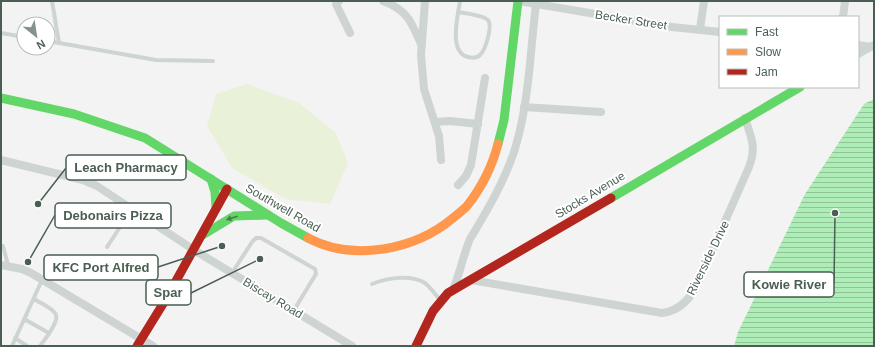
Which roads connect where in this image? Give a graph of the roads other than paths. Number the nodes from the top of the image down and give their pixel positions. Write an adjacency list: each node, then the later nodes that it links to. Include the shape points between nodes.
1 (52, 1): 18 (lane)
2 (339, 1): 15 (street, via 336,4)
3 (383, 1): 19 (street, via 396,6 404,13)
4 (425, 1): 19 (street)
5 (460, 1): 10 (lane)
6 (518, 1): 9 (street, Becker Street); 39 (main road, Southwell Road, via 504,120 494,160 480,187 458,214 442,227 413,241 390,248 363,251 316,242)
7 (704, 1): 12 (street)
8 (846, 1): 11 (street)
9 (536, 4): 12 (street, Becker Street); 27 (street)
10 (458, 12): 10 (lane, via 455,40 457,46 464,56 479,57 486,45 490,22 485,18)
11 (844, 16)
12 (700, 29): 13 (street, Becker Street)
13 (719, 32)
14 (1, 33): 16 (lane)
15 (350, 33)
16 (16, 36)
17 (56, 42): 18 (lane)
18 (59, 43): 23 (lane, via 156,60)
19 (422, 44): 30 (street, via 424,89)
20 (859, 46): 21 (street)
21 (872, 46): 22 (street)
22 (859, 53)
23 (213, 61)
24 (485, 78): 31 (street)
25 (798, 88): 29 (main road, Stocks Avenue)
26 (1, 98): 34 (main road, Southwell Road, via 74,114 145,138)
27 (524, 107): 28 (street); 49 (street, via 514,152 470,239)
28 (601, 112)
29 (745, 118): 47 (main road, Stocks Avenue); 47 (street, Riverside Drive, via 754,147 749,167 696,287 687,300 674,310 662,313)
30 (435, 122): 31 (street); 33 (street)
31 (478, 124): 35 (street, via 471,165)
32 (1, 160): 38 (street, Biscay Road, via 83,180)
33 (441, 160)
34 (210, 179): 36 (main road, Southwell Road); 37 (main road, via 215,192)
35 (458, 184)
36 (227, 189): 37 (main road); 39 (main road, Southwell Road)
37 (216, 208): 40 (main road)
38 (132, 209): 42 (lane); 43 (street, Biscay Road)
39 (268, 215): 40 (main road, one-way to 40, via 234,216)
40 (202, 236): 43 (main road)
41 (3, 246): 44 (lane)
42 (107, 247)
43 (194, 250): 45 (street, Biscay Road); 56 (main road)
44 (5, 265): 46 (street, via 22,269)
45 (232, 273): 52 (street, Biscay Road); 52 (lane, via 256,238 261,238 314,268 316,274)
46 (43, 280): 50 (lane); 56 (street)
47 (470, 280): 49 (main road, Stocks Avenue)
48 (372, 284): 51 (lane, via 391,278 420,281)
49 (453, 290): 51 (main road, Stocks Avenue)
50 (34, 299): 53 (lane); 54 (lane, via 55,312 55,324)
51 (440, 300): 62 (main road, Stocks Avenue, via 430,314)
52 (294, 311): 61 (street, Biscay Road)
53 (24, 319): 54 (lane); 55 (lane)
54 (49, 333): 59 (lane)
55 (15, 338): 57 (lane); 58 (lane)
56 (139, 342): 60 (street)
57 (12, 346)
58 (27, 346)
59 (40, 346)
60 (153, 346)
61 (352, 346)
62 (416, 346)

